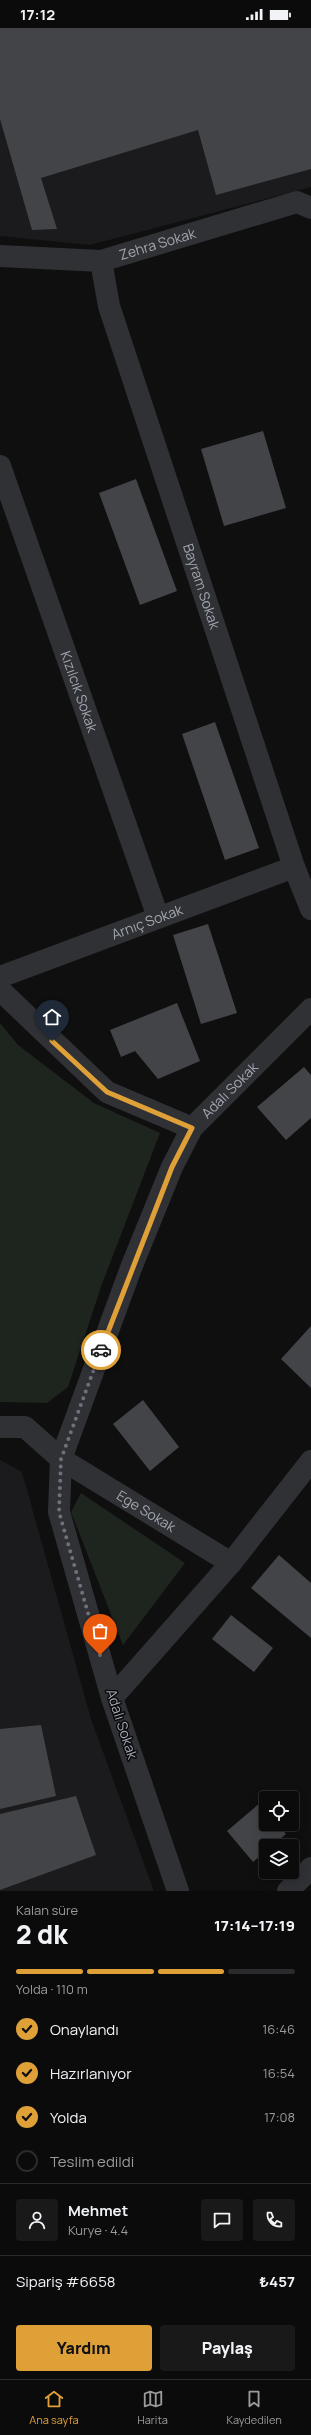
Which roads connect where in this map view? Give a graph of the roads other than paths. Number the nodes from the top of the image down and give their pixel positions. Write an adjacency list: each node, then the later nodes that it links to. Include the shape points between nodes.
1 (311, 208): 3 (street, Zehra Sokak, via 297,202)
2 (0, 256): 3 (street, Zehra Sokak)
3 (101, 261): 5 (street, Bayram Sokak, via 109,306)
4 (0, 466): 7 (street, Kızılcık Sokak)
5 (294, 867): 6 (street, Bayram Sokak); 7 (street, Arnıç Sokak)
6 (311, 910)
7 (158, 917): 8 (street, Arnıç Sokak)
8 (0, 977)
9 (0, 990): 11 (street, via 107,1092)
10 (311, 1009): 11 (street, Adalı Sokak)
11 (192, 1128): 13 (street, Adalı Sokak, via 172,1167 131,1268)
12 (0, 1427): 13 (street, Ege Sokak, via 26,1427)
13 (61, 1459): 15 (street, Ege Sokak); 16 (street, Adalı Sokak, via 59,1512)
14 (311, 1461): 15 (street)
15 (231, 1563): 16 (street)
16 (112, 1698): 18 (street, Adalı Sokak)
17 (311, 1868): 19 (street)
18 (178, 1891)
19 (288, 1891)

